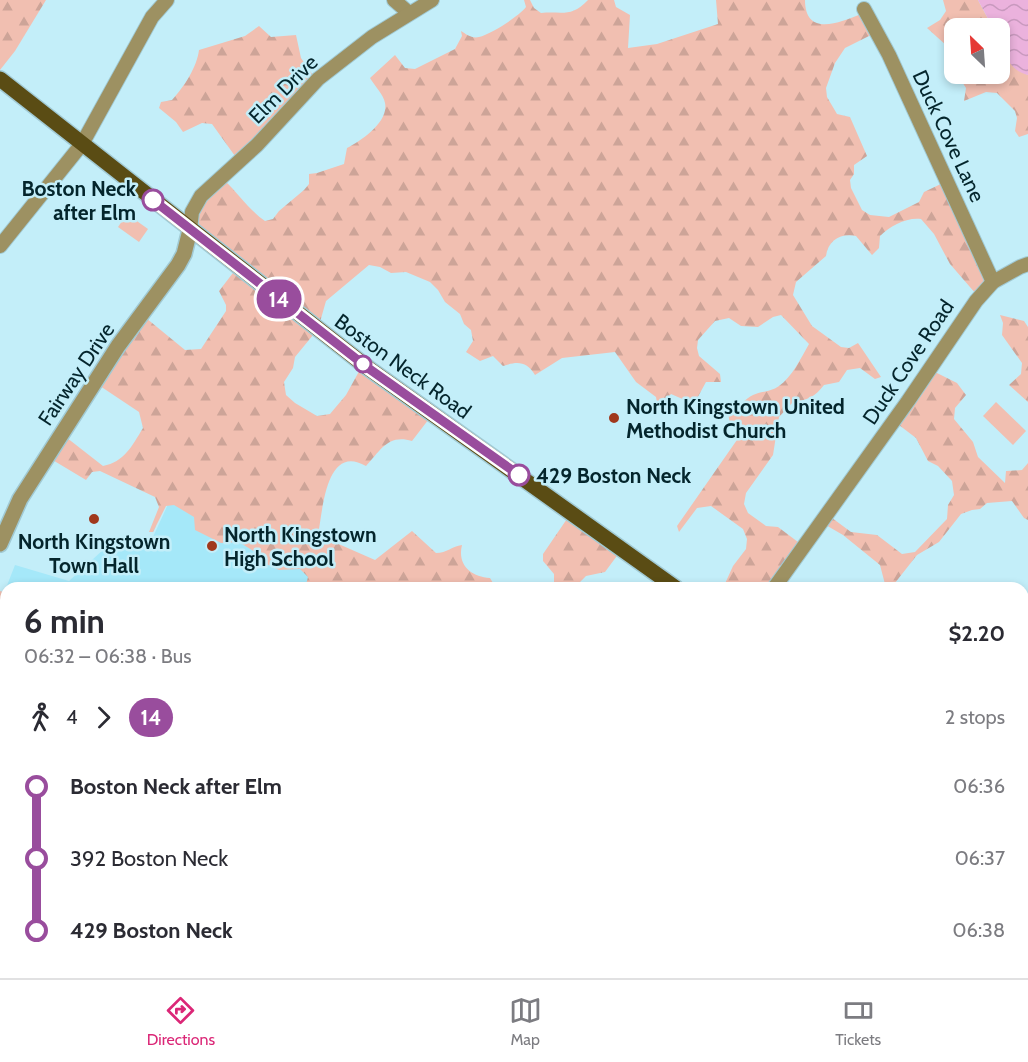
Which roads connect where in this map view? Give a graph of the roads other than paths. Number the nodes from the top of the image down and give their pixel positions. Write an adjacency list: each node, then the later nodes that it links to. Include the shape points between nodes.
1 (167, 0): 7 (street, via 152,17)
2 (394, 0): 5 (street)
3 (432, 0): 5 (street, Elm Drive)
4 (864, 9): 11 (street, Duck Cove Lane)
5 (409, 13): 8 (street, Elm Drive, via 310,87 257,145 201,196 192,212)
6 (0, 79): 7 (main road, Boston Neck Road)
7 (82, 144): 8 (main road, Boston Neck Road); 9 (street)
8 (190, 230): 12 (street, Fairway Drive, via 178,265 118,346 25,489); 13 (main road, Boston Neck Road, via 368,368)
9 (0, 246)
10 (1028, 264): 11 (street, Duck Cove Road)
11 (993, 282): 14 (street, Duck Cove Road)
12 (0, 544)
13 (668, 582)
14 (778, 582)

